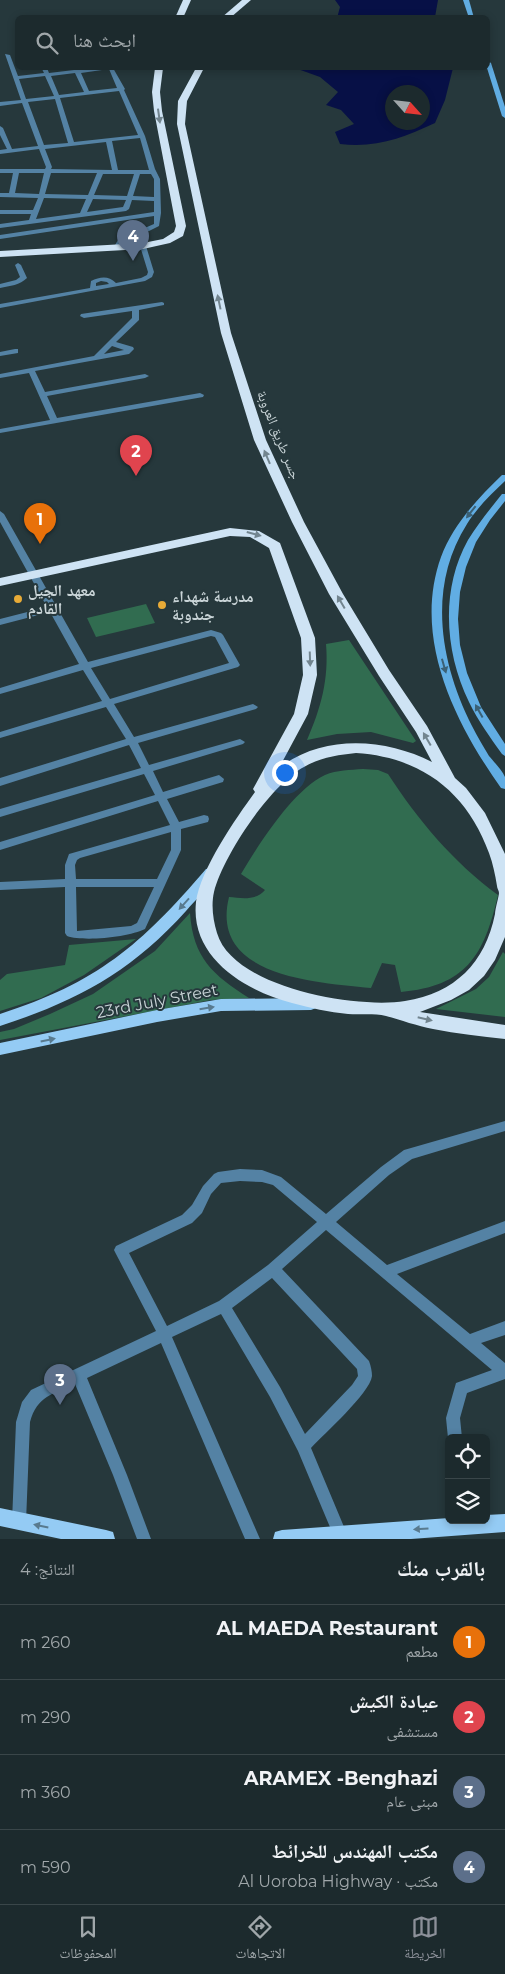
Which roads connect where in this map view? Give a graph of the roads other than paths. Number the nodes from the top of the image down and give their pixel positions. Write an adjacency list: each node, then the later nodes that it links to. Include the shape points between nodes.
1 (178, 0): 6 (highway)
2 (187, 0): 6 (highway)
3 (232, 0): 7 (highway)
4 (247, 0): 8 (highway)
5 (466, 0): 9 (main road)
6 (180, 15)
7 (226, 15)
8 (229, 15)
9 (471, 15)
10 (6, 55): 18 (street)
11 (62, 70): 17 (street)
12 (77, 70): 20 (street)
13 (111, 70): 19 (street)
14 (159, 70): 52 (highway, one-way to 52, via 158,111 181,226 175,237)
15 (199, 70): 90 (highway, جسر طريق العروبة, one-way to 15, via 422,730 359,632 316,557 281,489 251,416 220,305 181,124 183,98)
16 (490, 70): 24 (main road)
17 (46, 71): 18 (street); 21 (street)
18 (15, 78): 22 (street)
19 (122, 89): 20 (street); 26 (street)
20 (87, 93): 21 (street)
21 (58, 97): 22 (street); 28 (street)
22 (23, 101): 23 (street); 29 (street)
23 (0, 104)
24 (505, 116)
25 (0, 128): 30 (street)
26 (142, 136): 27 (street); 38 (street)
27 (109, 139): 28 (street); 36 (street)
28 (72, 143): 29 (street)
29 (40, 146): 30 (street); 34 (street)
30 (10, 150): 31 (street)
31 (0, 152)
32 (0, 171): 33 (street)
33 (16, 171): 34 (street); 40 (street)
34 (49, 172): 35 (street); 41 (street)
35 (101, 172): 36 (street); 42 (street)
36 (115, 172): 37 (street)
37 (137, 172): 38 (street); 43 (street)
38 (154, 172): 44 (street, via 158,179)
39 (0, 195): 40 (street)
40 (12, 195): 41 (street)
41 (42, 196): 42 (street); 46 (street)
42 (91, 196): 43 (street); 48 (street)
43 (131, 198): 44 (street); 48 (street, via 126,209)
44 (158, 199): 47 (street)
45 (0, 212): 46 (street)
46 (34, 212): 49 (street)
47 (158, 213): 51 (street); 53 (street, via 155,227 125,232)
48 (83, 214): 49 (street)
49 (32, 221): 50 (street)
50 (0, 226)
51 (0, 237)
52 (143, 246): 53 (highway); 58 (street, via 151,272 140,282)
53 (118, 247): 54 (highway)
54 (0, 253)
55 (18, 265): 56 (street, via 24,278)
56 (0, 286)
57 (162, 304): 59 (street)
58 (0, 306)
59 (135, 308): 60 (street); 61 (street, via 136,318)
60 (84, 316)
61 (111, 343): 64 (street); 64 (street, via 130,349)
62 (15, 351): 63 (street)
63 (0, 354)
64 (95, 359): 65 (street)
65 (31, 370): 66 (street); 68 (street)
66 (0, 376)
67 (145, 376): 68 (street)
68 (42, 395): 70 (street)
69 (200, 395): 70 (street)
70 (54, 421): 71 (street)
71 (0, 431)
72 (505, 477): 91 (main road, one-way to 91, via 474,509 450,547 442,568 436,612 437,636 450,687 478,745)
73 (505, 496): 86 (main road, one-way to 73, via 473,700 461,668 453,628 453,603 470,543 485,518)
74 (0, 514): 75 (street)
75 (34, 575): 76 (highway); 77 (street); 93 (highway, one-way to 93, via 230,532 261,536 275,546 308,638 308,688 301,714)
76 (0, 582)
77 (53, 608): 78 (street); 79 (street)
78 (0, 622)
79 (85, 666): 80 (street); 81 (street); 81 (street, via 212,633 218,635 235,665)
80 (0, 691)
81 (107, 703): 83 (street); 84 (street)
82 (253, 707): 84 (street)
83 (0, 735)
84 (132, 741): 87 (street); 89 (street)
85 (240, 742): 87 (street)
86 (505, 752)
87 (145, 770): 92 (street); 94 (street)
88 (219, 779): 92 (street)
89 (0, 782)
90 (450, 782): 93 (highway, via 418,762 396,754 346,748 320,754 290,768); 97 (highway, via 472,807)
91 (505, 785)
92 (161, 798): 96 (street); 98 (street)
93 (250, 810): 100 (highway)
94 (0, 813)
95 (204, 819): 96 (street)
96 (176, 827): 101 (street, via 73,857); 102 (street, via 176,850)
97 (492, 840): 99 (highway); 104 (highway)
98 (0, 846)
99 (505, 852)
100 (216, 867): 107 (highway, via 204,900 207,930 216,949 234,968 271,990); 109 (main road, 23rd July Street, one-way to 109, via 151,938 124,961 68,995)
101 (70, 883): 102 (street); 102 (street, via 69,930 77,935 138,928 144,922); 103 (street)
102 (161, 883)
103 (0, 886)
104 (505, 889)
105 (505, 898): 106 (highway)
106 (503, 923): 108 (highway, via 485,962 460,987 404,1008)
107 (321, 1004): 108 (highway); 111 (main road, 23rd July Street, one-way to 107, via 221,1005)
108 (377, 1009): 110 (highway, one-way to 110, via 433,1022)
109 (0, 1020)
110 (505, 1032)
111 (0, 1049)
112 (505, 1126): 113 (street, via 408,1154)
113 (326, 1224): 115 (street); 116 (street); 119 (street, via 278,1181 262,1176 218,1178 187,1219 121,1250)
114 (505, 1226): 116 (street)
115 (274, 1269): 117 (street); 124 (street, via 364,1366 365,1377 357,1390)
116 (385, 1272): 120 (street)
117 (224, 1306): 119 (street); 124 (street)
118 (505, 1328): 120 (street)
119 (164, 1334): 122 (street); 132 (street)
120 (469, 1341): 121 (street)
121 (505, 1372): 123 (street, via 461,1388 453,1418)
122 (78, 1374): 126 (street, via 36,1395 27,1407 23,1422); 131 (street)
123 (455, 1434)
124 (303, 1446): 129 (street)
125 (0, 1517): 126 (main road)
126 (20, 1522): 130 (main road, one-way to 126)
127 (505, 1524): 128 (main road)
128 (473, 1528): 129 (main road, one-way to 129)
129 (340, 1534): 133 (main road)
130 (106, 1539)
131 (144, 1539)
132 (253, 1539)
133 (282, 1539)

